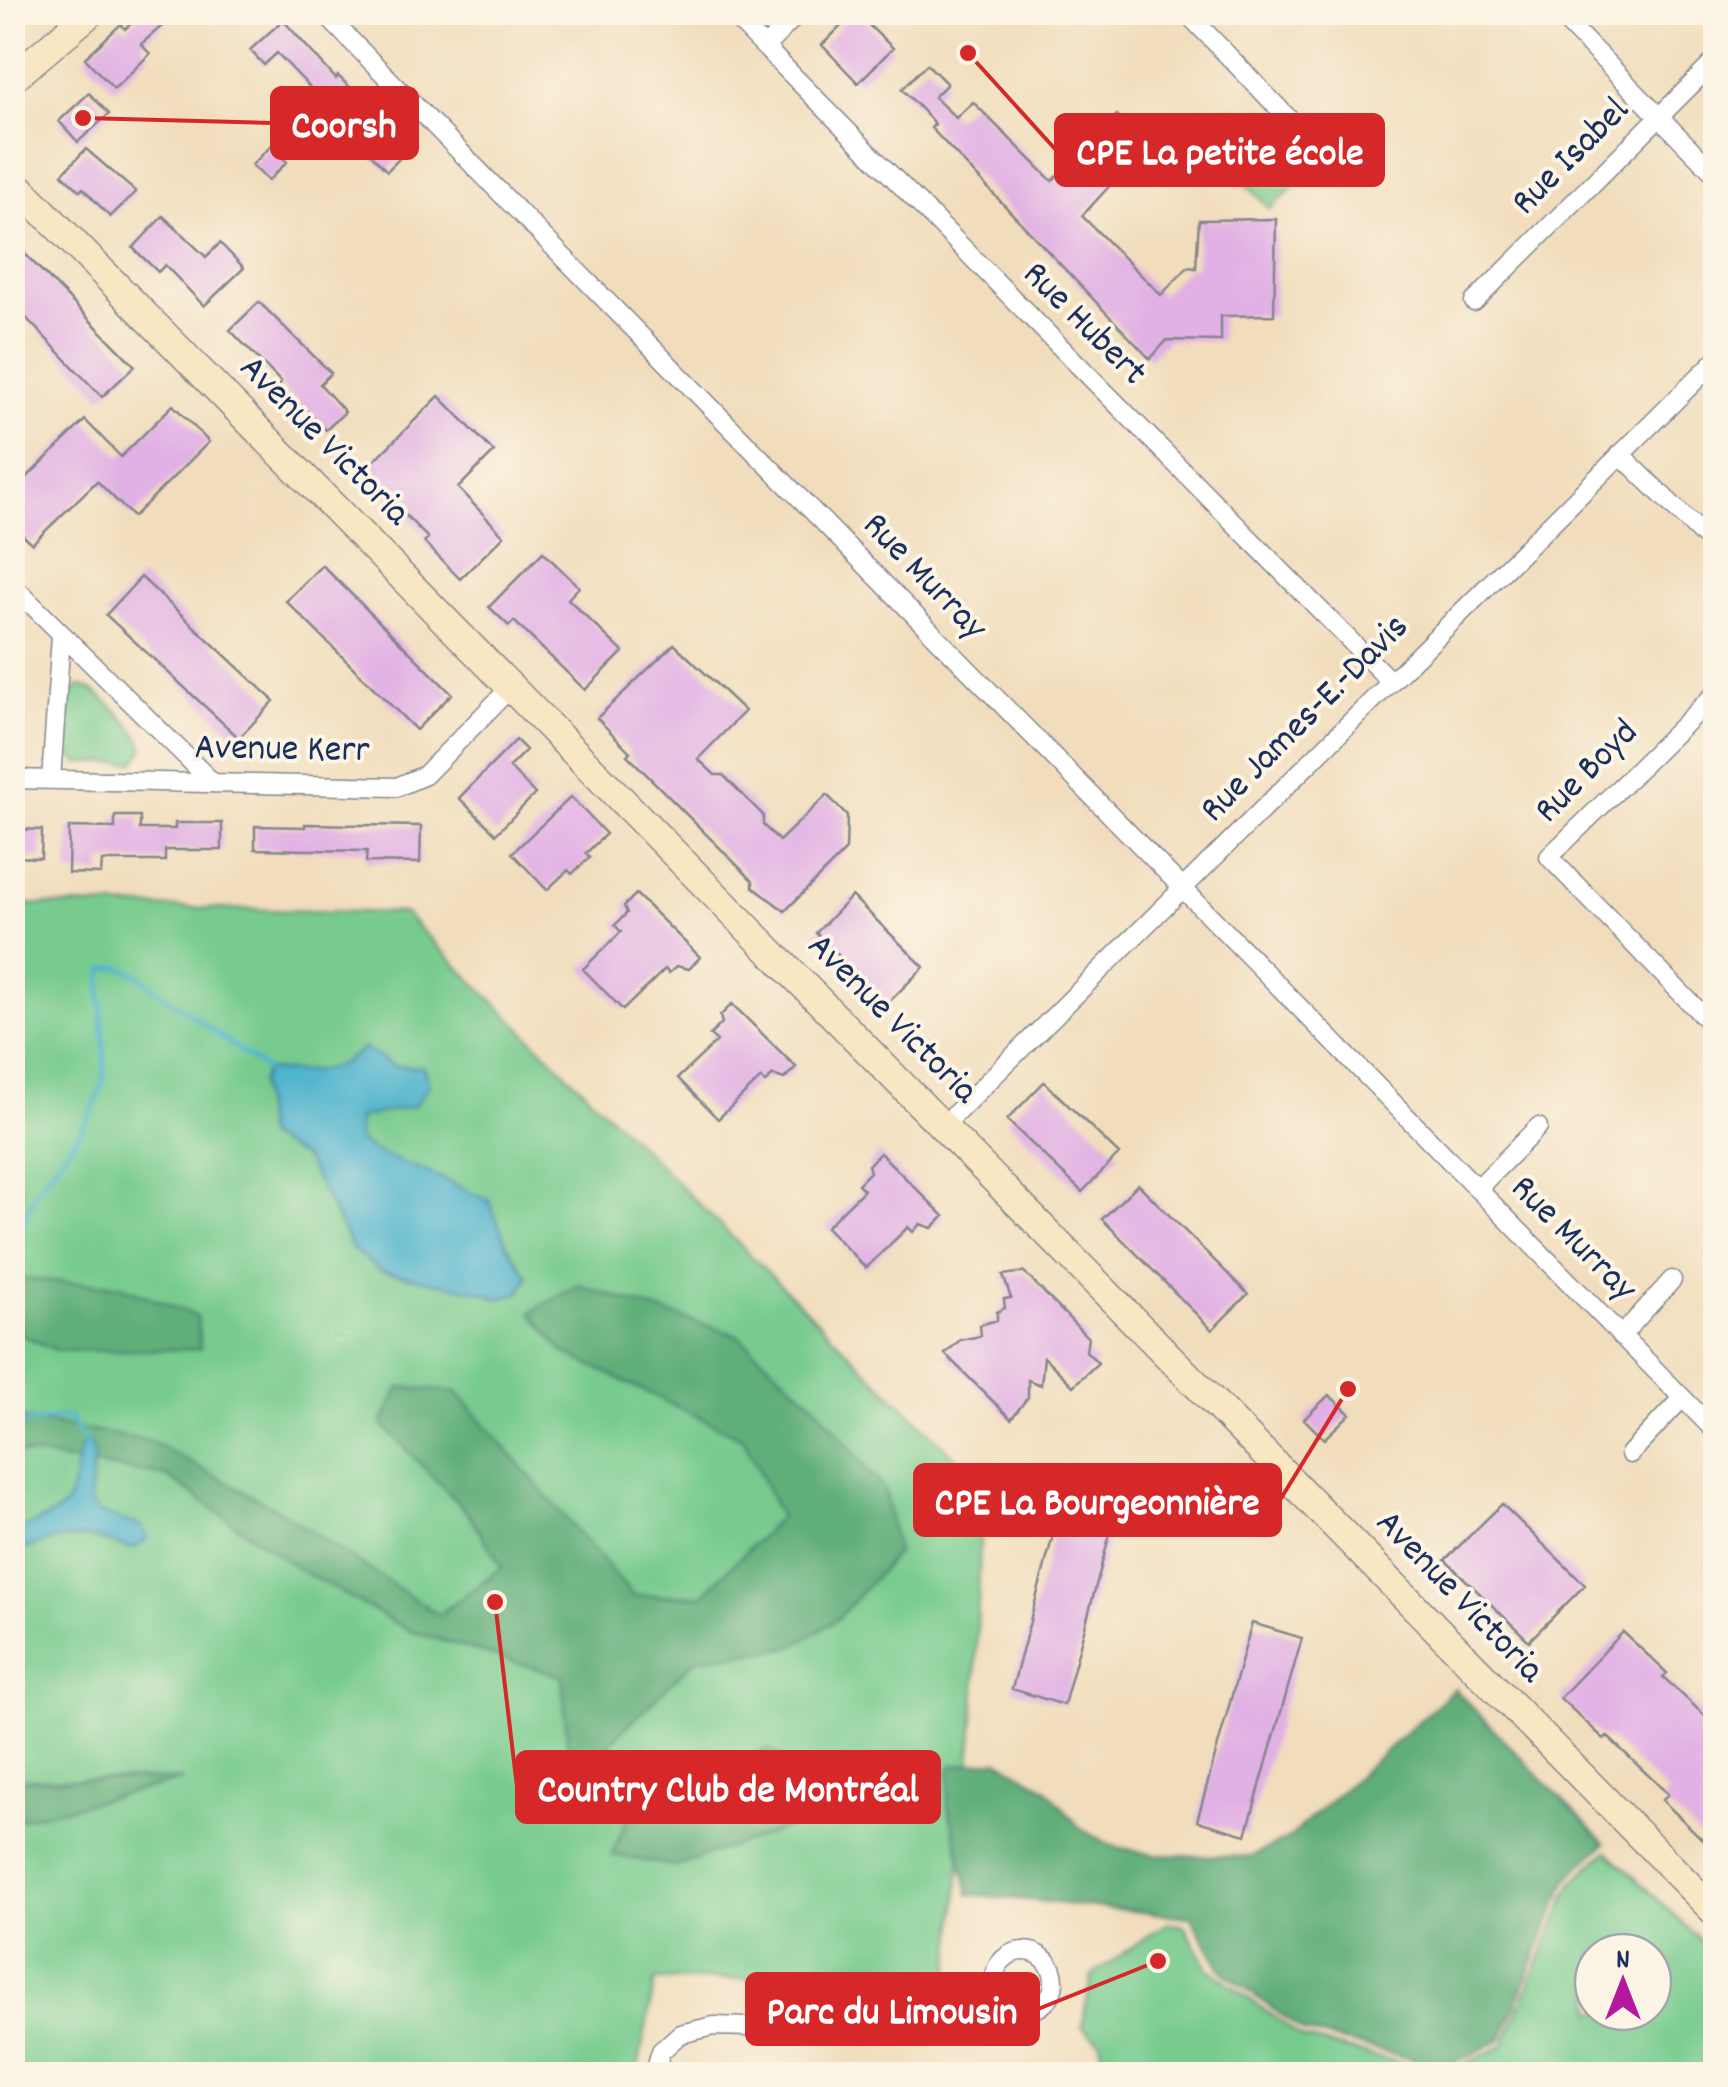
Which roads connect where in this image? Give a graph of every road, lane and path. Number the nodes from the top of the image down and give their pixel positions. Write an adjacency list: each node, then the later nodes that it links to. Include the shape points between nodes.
1 (90, 12): 9 (street)
2 (323, 12): 26 (street, Rue Murray)
3 (730, 12): 7 (street, Rue Hubert)
4 (799, 12): 7 (street)
5 (1186, 12): 11 (street)
6 (1557, 12): 10 (street)
7 (765, 47): 20 (street, Rue Hubert)
8 (1716, 60): 10 (street, Rue Isabel)
9 (12, 79)
10 (1660, 116): 12 (street); 14 (street, Rue Isabel)
11 (1312, 143)
12 (1716, 175)
13 (12, 180): 21 (street, Avenue Victoria)
14 (1474, 302)
15 (1716, 360): 16 (street, Rue James-E.-Davis)
16 (1620, 454): 17 (street); 20 (street, Rue James-E.-Davis)
17 (1716, 548)
18 (12, 586): 19 (street)
19 (60, 636): 24 (street); 25 (street)
20 (1391, 682): 26 (street, Rue James-E.-Davis)
21 (511, 687): 25 (street, Avenue Kerr, via 425,775 397,787); 28 (street, Avenue Victoria)
22 (1715, 695): 27 (street, Rue Boyd, via 1549,858)
23 (12, 778): 24 (street, Avenue Kerr)
24 (51, 780): 25 (street, Avenue Kerr)
25 (212, 782)
26 (1182, 890): 28 (street, Rue James-E.-Davis); 30 (street, Rue Murray)
27 (1716, 1028)
28 (943, 1126): 36 (street, Avenue Victoria)
29 (1538, 1127): 30 (street, Rue Murray)
30 (1476, 1189): 32 (street, Rue Murray)
31 (1672, 1280): 32 (street, Rue Murray)
32 (1621, 1336): 33 (street, Rue Murray)
33 (1682, 1398): 34 (street, Rue Murray); 35 (street)
34 (1716, 1432)
35 (1630, 1454)
36 (1716, 1913)
37 (998, 1998): 38 (street, via 964,2022 920,2032 714,2026 680,2034 661,2051)
38 (654, 2074)

